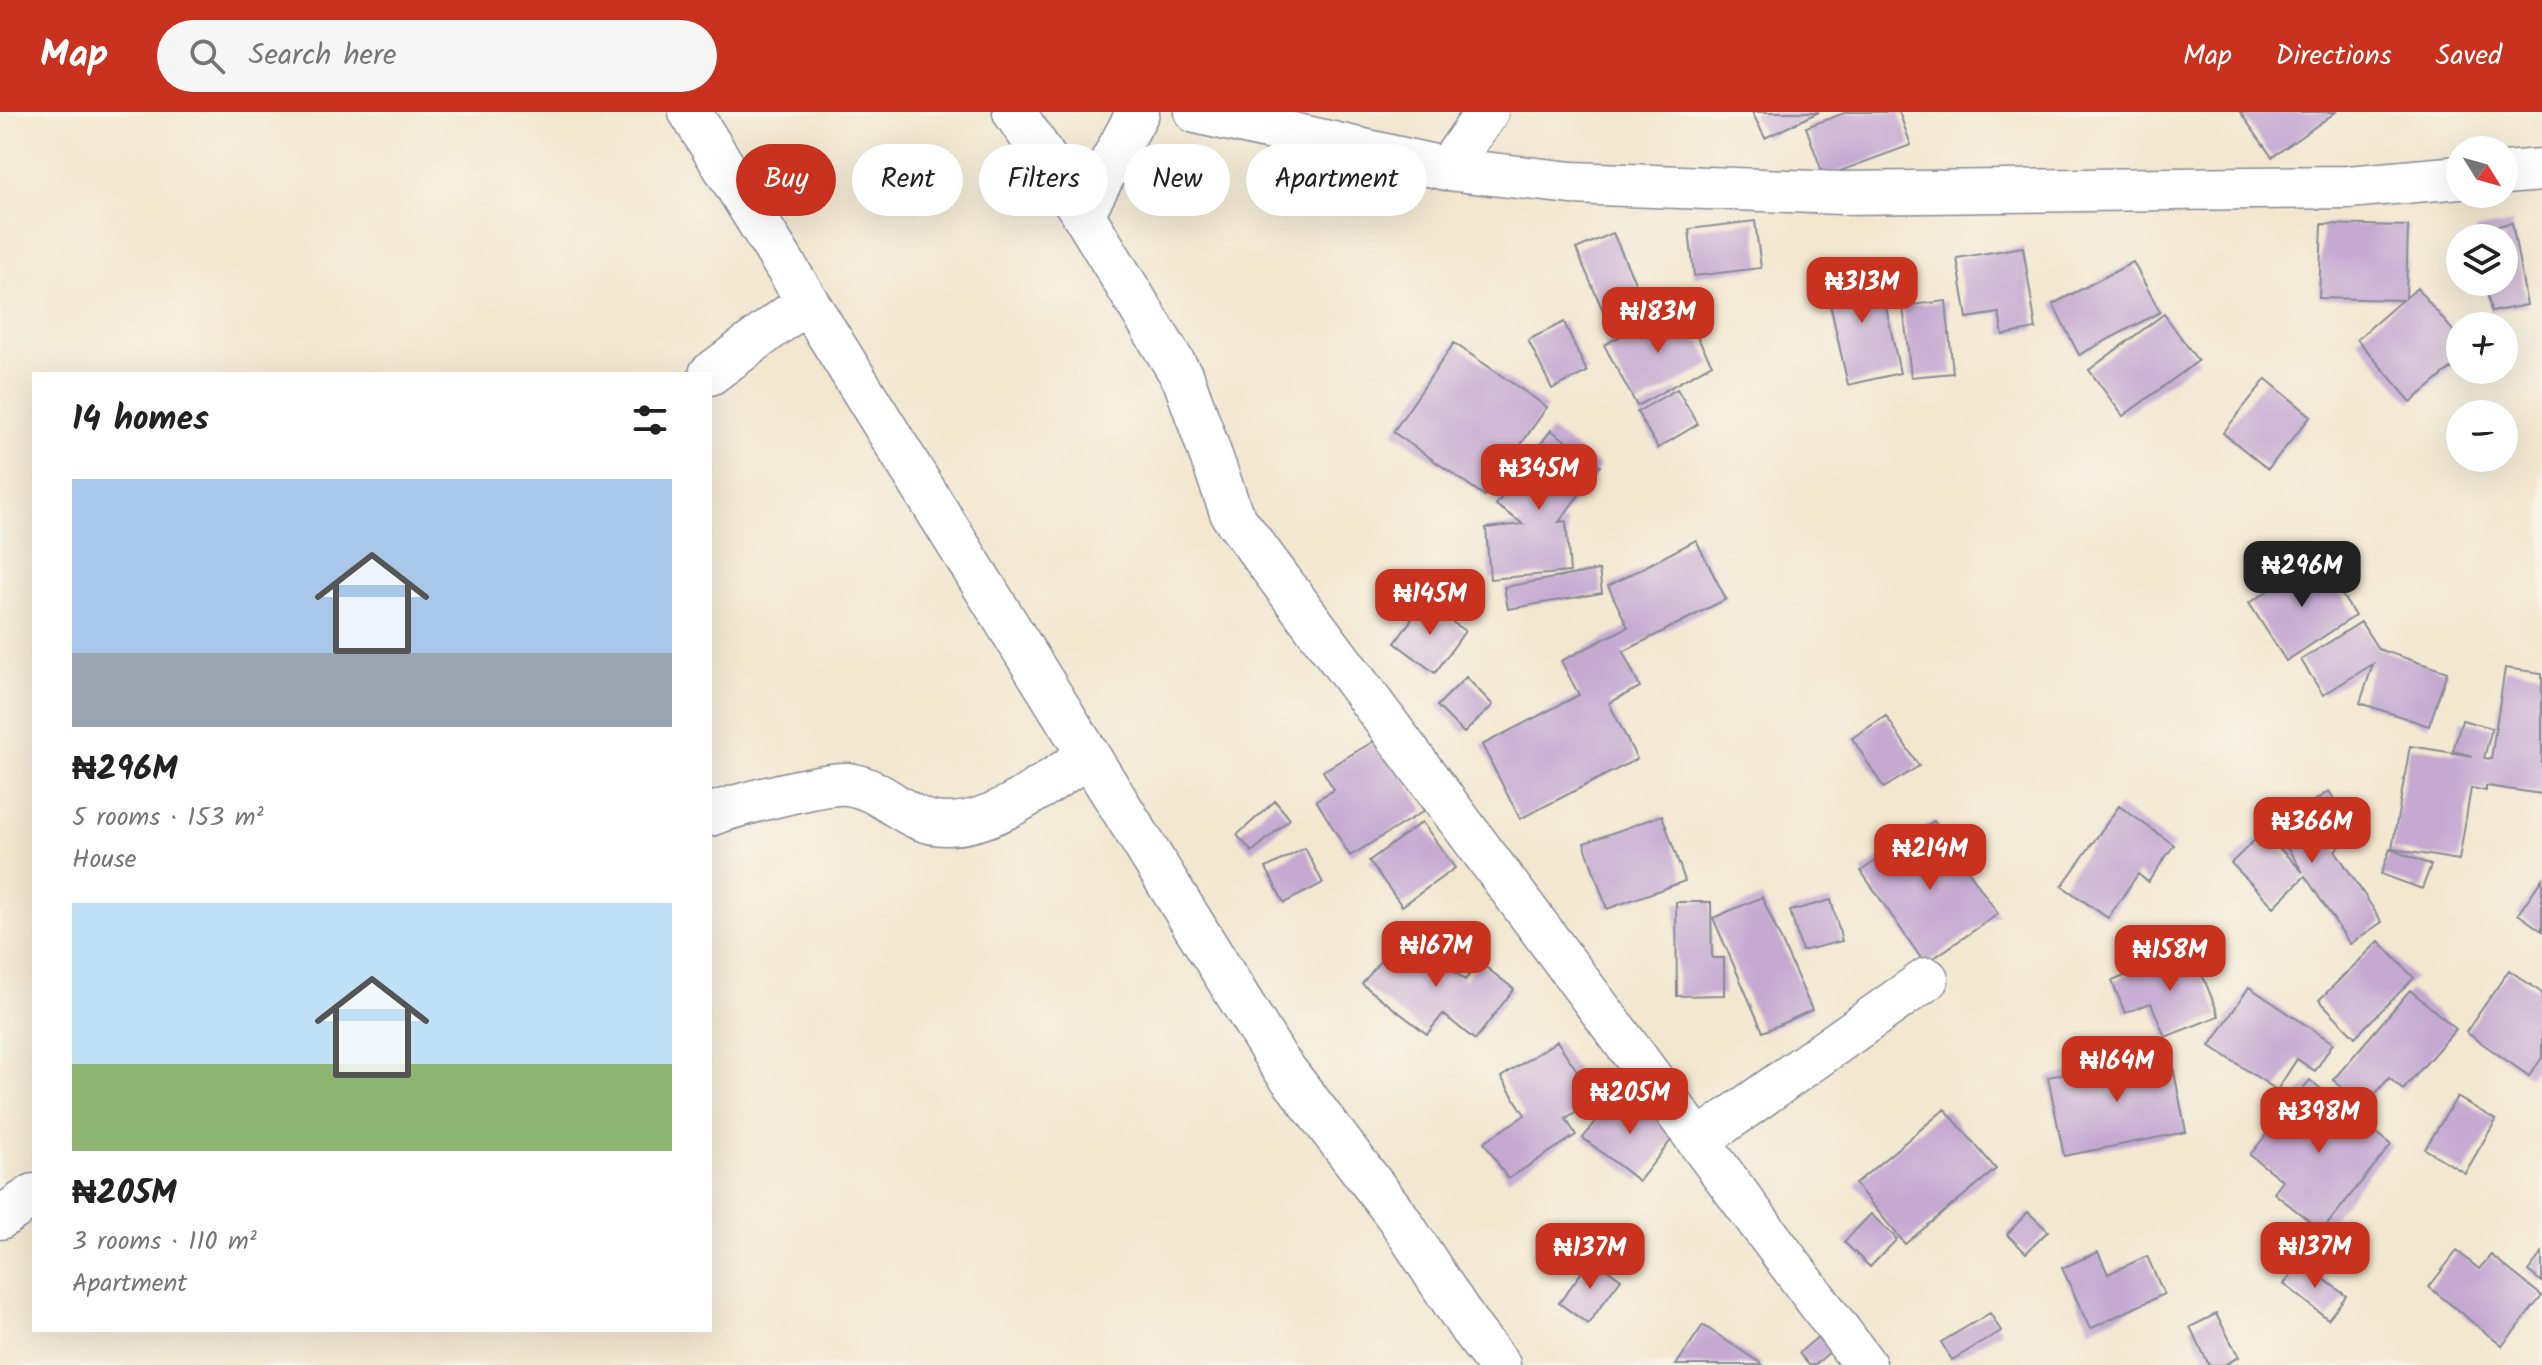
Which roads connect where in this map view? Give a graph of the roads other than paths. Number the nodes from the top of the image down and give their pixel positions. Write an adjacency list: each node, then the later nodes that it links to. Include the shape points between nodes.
1 (690, 112): 13 (street)
2 (1014, 112): 6 (street)
3 (1138, 112): 7 (street)
4 (1196, 112): 8 (street)
5 (1487, 112): 8 (street)
6 (1036, 144)
7 (1108, 168)
8 (1447, 169): 11 (street, via 1571,183 1841,193 2348,187)
9 (2542, 170): 10 (street)
10 (2518, 172)
11 (2446, 178)
12 (1084, 216): 18 (street, via 1184,380 1232,515)
13 (807, 302): 14 (street); 15 (street)
14 (712, 373)
15 (1089, 756): 16 (street, via 991,815 950,824 920,822 891,801 847,784); 21 (street, via 1278,1061 1397,1216)
16 (712, 814)
17 (1927, 979): 18 (street)
18 (1698, 1141): 22 (street)
19 (32, 1196): 20 (street)
20 (0, 1218)
21 (1499, 1365)
22 (1865, 1365)

